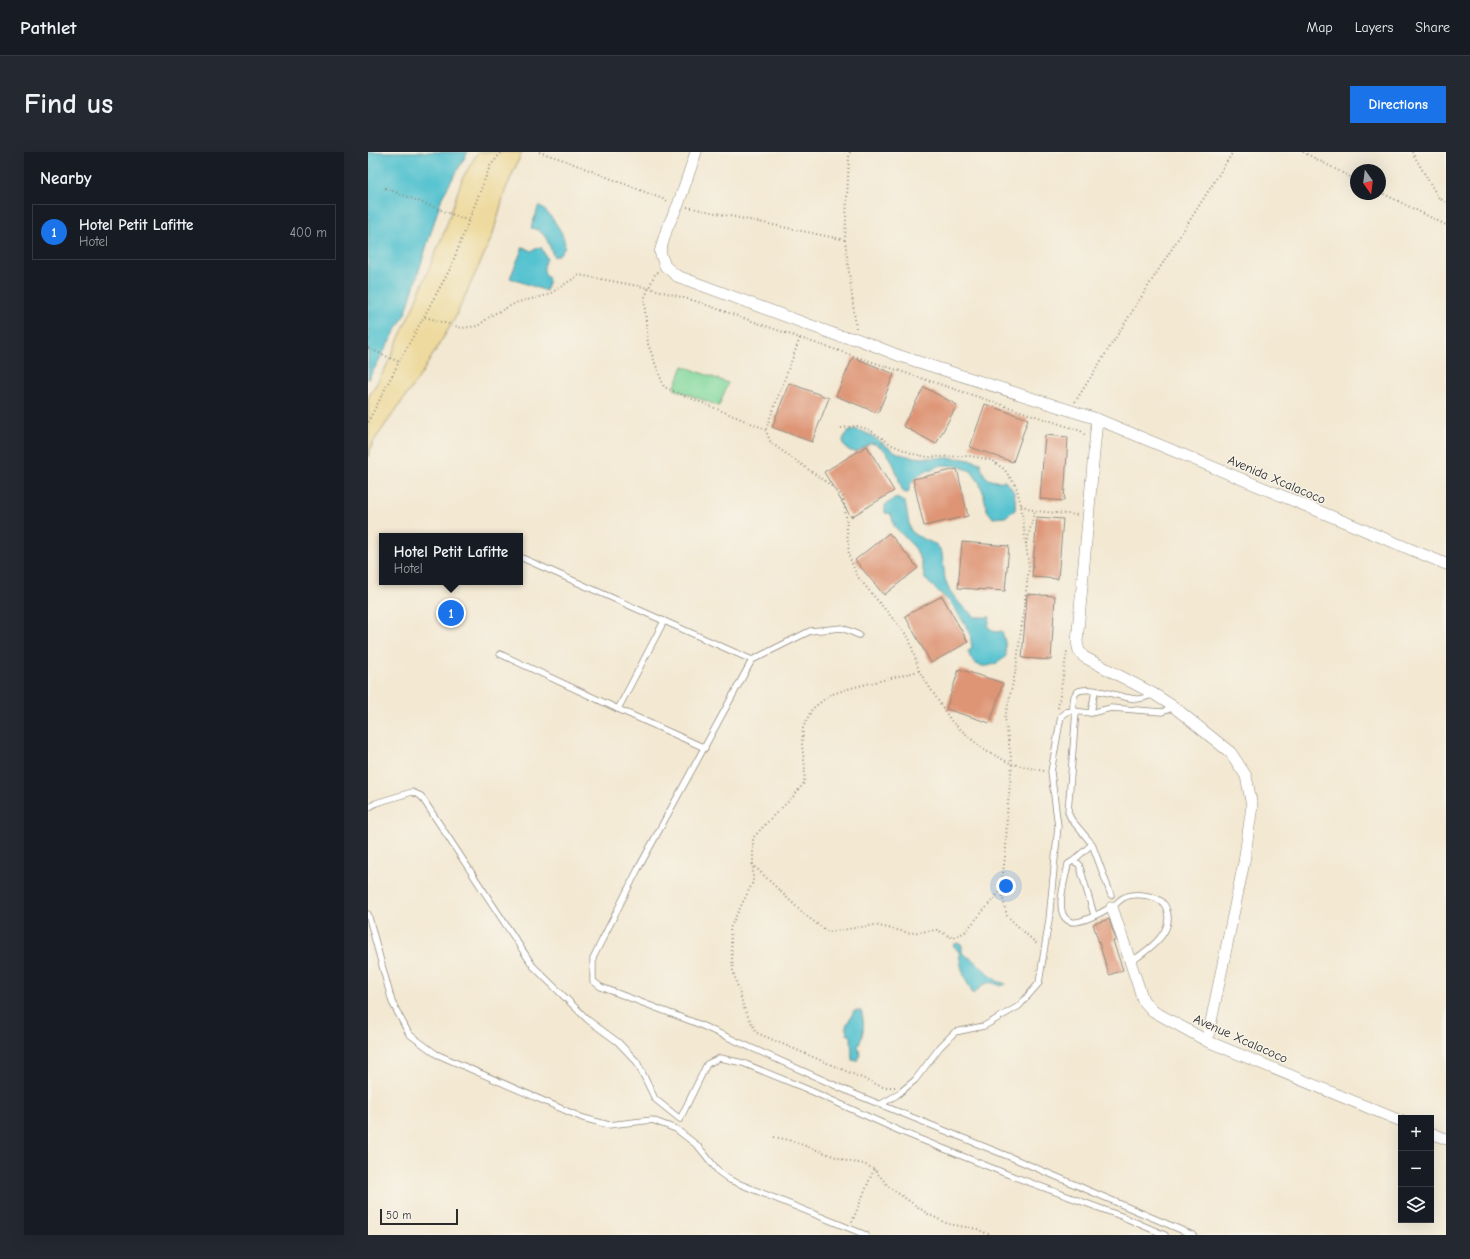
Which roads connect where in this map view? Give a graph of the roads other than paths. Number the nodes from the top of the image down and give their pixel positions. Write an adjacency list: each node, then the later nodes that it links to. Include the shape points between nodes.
1 (696, 152): 2 (street, Avenida Xcalacoco, via 660,252 665,266 676,276 839,336 857,339 900,356)
2 (1097, 419): 4 (street, Avenida Xcalacoco); 10 (street, via 1078,651 1084,657)
3 (523, 558): 5 (lane)
4 (1446, 564)
5 (664, 621): 8 (lane); 12 (lane)
6 (859, 635): 8 (lane, via 842,628 810,631)
7 (500, 654): 12 (lane)
8 (752, 660): 15 (lane)
9 (1095, 691): 10 (lane, via 1139,699); 13 (lane, via 1082,690 1076,693 1073,699); 14 (lane)
10 (1154, 694): 11 (street)
11 (1174, 707): 14 (lane, via 1162,712 1111,708); 24 (street, via 1230,753 1246,776 1252,806 1244,862)
12 (618, 709): 15 (lane)
13 (1074, 711): 14 (lane); 17 (lane, via 1068,812); 25 (lane, via 1061,716 1051,772 1058,826 1049,920 1039,983 1019,1006 984,1026 955,1032 940,1047 916,1080)
14 (1091, 713)
15 (705, 748): 25 (lane, via 638,869 593,958 593,981 601,987 696,1023)
16 (368, 808): 26 (lane, via 412,792 421,796 533,966 588,1020 618,1042 637,1062 655,1099)
17 (1092, 844): 18 (lane); 19 (lane)
18 (1073, 861): 22 (lane, via 1079,864); 22 (lane, via 1068,864 1060,908 1063,916 1070,922 1079,922)
19 (1111, 895)
20 (1112, 907): 22 (lane); 23 (street, Avenue Xcalacoco); 23 (lane, via 1124,898 1132,896 1155,897 1165,903 1168,913 1167,926 1162,935)
21 (368, 914): 28 (lane, via 392,1002 409,1034 436,1054 583,1118 609,1125 652,1120)
22 (1094, 915)
23 (1131, 962): 24 (street, Avenue Xcalacoco, via 1143,1000 1153,1011)
24 (1207, 1042): 27 (street, Avenue Xcalacoco)
25 (881, 1104): 33 (lane)
26 (680, 1119): 28 (lane); 32 (lane, via 707,1064 720,1058 743,1063 902,1132)
27 (1398, 1120)
28 (676, 1129): 31 (lane, via 698,1146 719,1172 730,1180)
29 (1434, 1134): 30 (street)
30 (1446, 1139)
31 (866, 1235)
32 (1165, 1235)
33 (1193, 1235)

